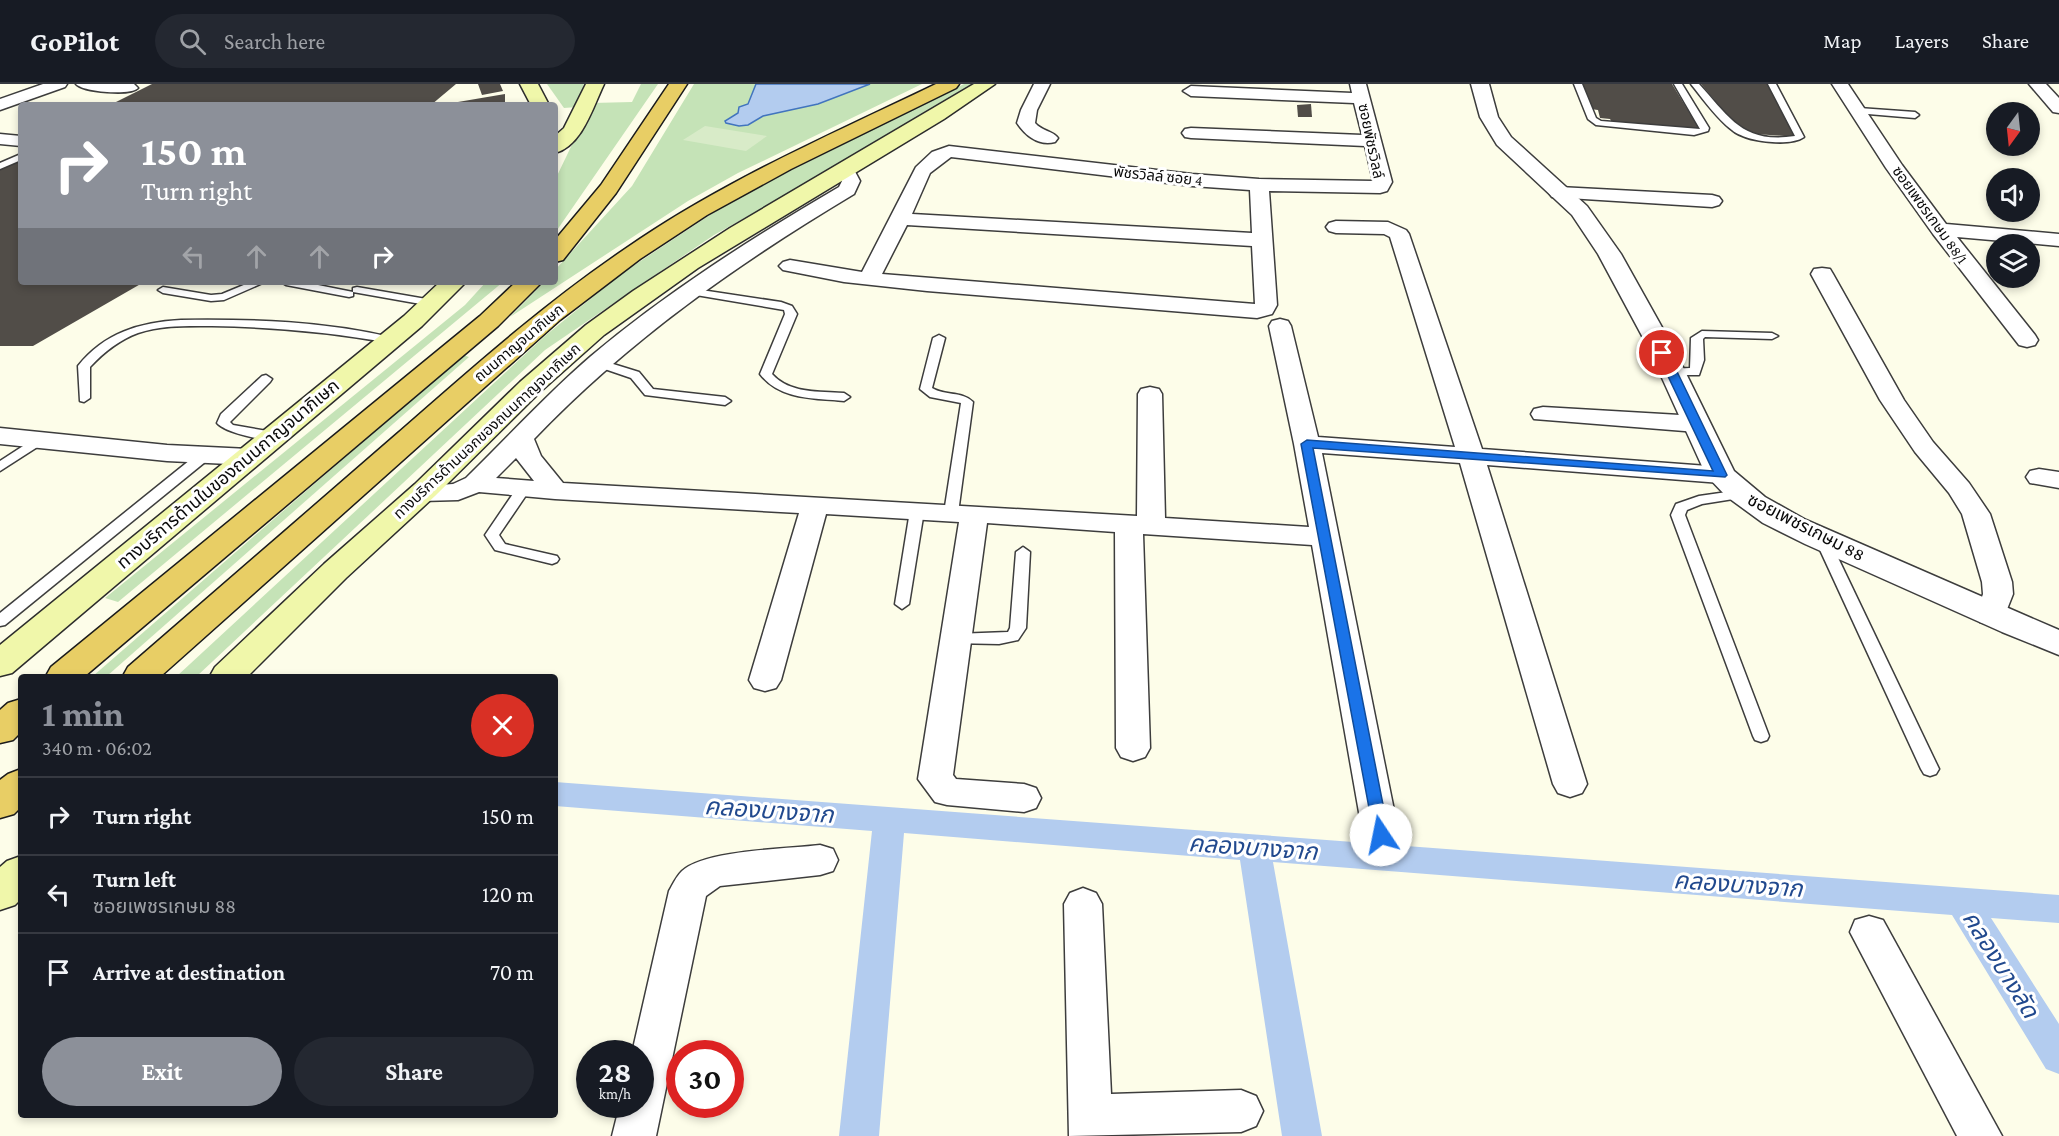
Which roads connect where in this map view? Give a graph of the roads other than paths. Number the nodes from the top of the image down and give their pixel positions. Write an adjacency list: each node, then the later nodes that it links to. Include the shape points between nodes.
1 (59, 84): 20 (street)
2 (84, 84): 16 (street)
3 (529, 84): 19 (main road)
4 (595, 84): 28 (main road, via 572,130)
5 (678, 84): 43 (highway, via 609,189)
6 (950, 84): 101 (highway, ถนนกาญจนาภิเษก, via 699,210 632,255 551,315)
7 (986, 84): 31 (main road, ทางบริการด้านนอกของถนนกาญจนาภิเษก)
8 (1042, 84): 24 (street, via 1026,123 1035,134)
9 (1480, 84): 34 (street, ซอยเพชรเกษม 88, via 1493,126 1531,170)
10 (1578, 84): 11 (lane, via 1592,119 1599,123 1704,131)
11 (1678, 84)
12 (1695, 84): 13 (lane, via 1743,134 1761,138 1800,137)
13 (1772, 84)
14 (1840, 84): 22 (street, ซอยเพชรเกษม 88/1)
15 (2037, 84): 21 (street)
16 (130, 88)
17 (1191, 88): 18 (street); 27 (street, via 1191,139)
18 (1360, 91): 27 (street, ซอยพัชรวิลล์)
19 (538, 102)
20 (0, 105)
21 (2059, 108)
22 (1859, 111): 23 (lane); 40 (street, ซอยเพชรเกษม 88/1)
23 (1915, 115)
24 (1049, 138)
25 (0, 139): 26 (street)
26 (18, 141)
27 (1374, 141): 33 (street, ซอยพัชรวิลล์, via 1383,182 1380,187)
28 (558, 144)
29 (18, 158): 30 (lane)
30 (0, 166)
31 (845, 170): 36 (main road, ทางบริการด้านนอกของถนนกาญจนาภิเษก); 38 (street, via 851,181 847,190)
32 (1259, 185): 33 (street, พัชรวิลล์ ซอย 4); 37 (street, พัชรวิลล์ ซอย 4, via 1192,174 949,151 934,158 919,174); 41 (street)
33 (1368, 189)
34 (1559, 193): 35 (street); 63 (street, ซอยเพชรเกษม 88, via 1604,245)
35 (1712, 201)
36 (768, 216): 38 (street); 84 (main road, ทางบริการด้านนอกของถนนกาญจนาภิเษก, via 594,331 546,371)
37 (900, 219): 41 (street); 46 (street)
38 (794, 221): 53 (street)
39 (1336, 227): 77 (street, via 1388,228 1399,234)
40 (1940, 230): 42 (street); 61 (street, ซอยเพชรเกษม 88/1)
41 (1262, 240): 46 (street, via 1266,305 1257,311)
42 (2059, 240)
43 (558, 251)
44 (790, 266): 46 (street)
45 (1822, 274): 95 (street, via 1892,400 1976,514 1997,582 1998,594)
46 (869, 278)
47 (253, 285): 52 (lane, via 211,298)
48 (306, 285): 54 (lane)
49 (364, 285): 54 (lane)
50 (451, 285): 55 (main road, ทางบริการด้านในของถนนกาญจนาภิเษก)
51 (527, 285): 100 (highway)
52 (163, 290)
53 (688, 291): 62 (street); 66 (lane, via 788,308 791,314 766,374 773,385 785,390)
54 (353, 292): 55 (lane); 56 (lane)
55 (432, 303): 60 (main road, ทางบริการด้านในของถนนกาญจนาภิเษก)
56 (334, 304)
57 (1280, 326): 75 (street)
58 (1772, 336): 63 (lane, via 1702,334 1697,338 1695,372)
59 (939, 338): 88 (lane, via 926,389 967,402)
60 (390, 340): 67 (lane, via 304,326 162,322 121,335 96,354 84,366); 72 (main road, ทางบริการด้านในของถนนกาญจนาภิเษก)
61 (2027, 340)
62 (597, 363): 68 (lane, via 635,375 650,392); 73 (street)
63 (1672, 372): 70 (street, ซอยเพชรเกษม 88)
64 (266, 379): 72 (lane, via 225,417 224,423 230,428)
65 (1150, 394): 89 (street)
66 (844, 397)
67 (84, 398)
68 (725, 401)
69 (1544, 414): 70 (street)
70 (1697, 424): 80 (street, ซอยเพชรเกษม 88)
71 (0, 436): 74 (street)
72 (274, 436): 78 (main road, ทางบริการด้านในของถนนกาญจนาภิเษก)
73 (522, 440): 81 (street); 83 (street, via 529,457)
74 (37, 441): 76 (street); 79 (lane)
75 (1307, 444): 77 (street); 90 (street)
76 (205, 455): 78 (street); 96 (lane)
77 (1471, 456): 80 (street); 109 (street)
78 (249, 457): 99 (main road, ทางบริการด้านในของถนนกาญจนาภิเษก)
79 (0, 467)
80 (1721, 475): 85 (street, ซอยเพชรเกษม 88)
81 (475, 484): 82 (street); 84 (street, via 458,492)
82 (524, 488): 83 (street); 93 (lane, via 492,535 500,547)
83 (555, 491): 86 (street)
84 (422, 493): 102 (main road, ทางบริการด้านนอกของถนนกาญจนาภิเษก)
85 (1741, 494): 91 (street, ซอยเพชรเกษม 88); 106 (lane, via 1699,500 1681,507 1678,514)
86 (815, 505): 87 (street); 103 (street)
87 (917, 511): 88 (street); 94 (lane)
88 (962, 513): 89 (street); 97 (street)
89 (1140, 526): 90 (street); 107 (street)
90 (1323, 537): 113 (street)
91 (1822, 539): 95 (street, ซอยเพชรเกษม 88); 108 (lane)
92 (1023, 552): 97 (lane, via 1018,628 1013,636)
93 (552, 559)
94 (902, 604)
95 (1991, 615): 98 (street, ซอยเพชรเกษม 88)
96 (0, 621)
97 (955, 639): 111 (street, via 935,779 947,792)
98 (2059, 643)
99 (0, 664)
100 (65, 674)
101 (142, 674)
102 (229, 674)
103 (765, 680)
104 (18, 715): 105 (highway)
105 (0, 730)
106 (1761, 736)
107 (1133, 748)
108 (1930, 769)
109 (1570, 784)
110 (18, 787): 112 (highway)
111 (1024, 798)
112 (0, 802)
113 (1381, 835)
114 (820, 860): 121 (street, via 714,872 696,881 688,891)
115 (18, 876): 116 (main road)
116 (0, 893)
117 (1083, 904): 120 (street)
118 (1869, 932): 122 (street)
119 (1241, 1111): 120 (street)
120 (1090, 1125)
121 (634, 1136)
122 (1980, 1136)

